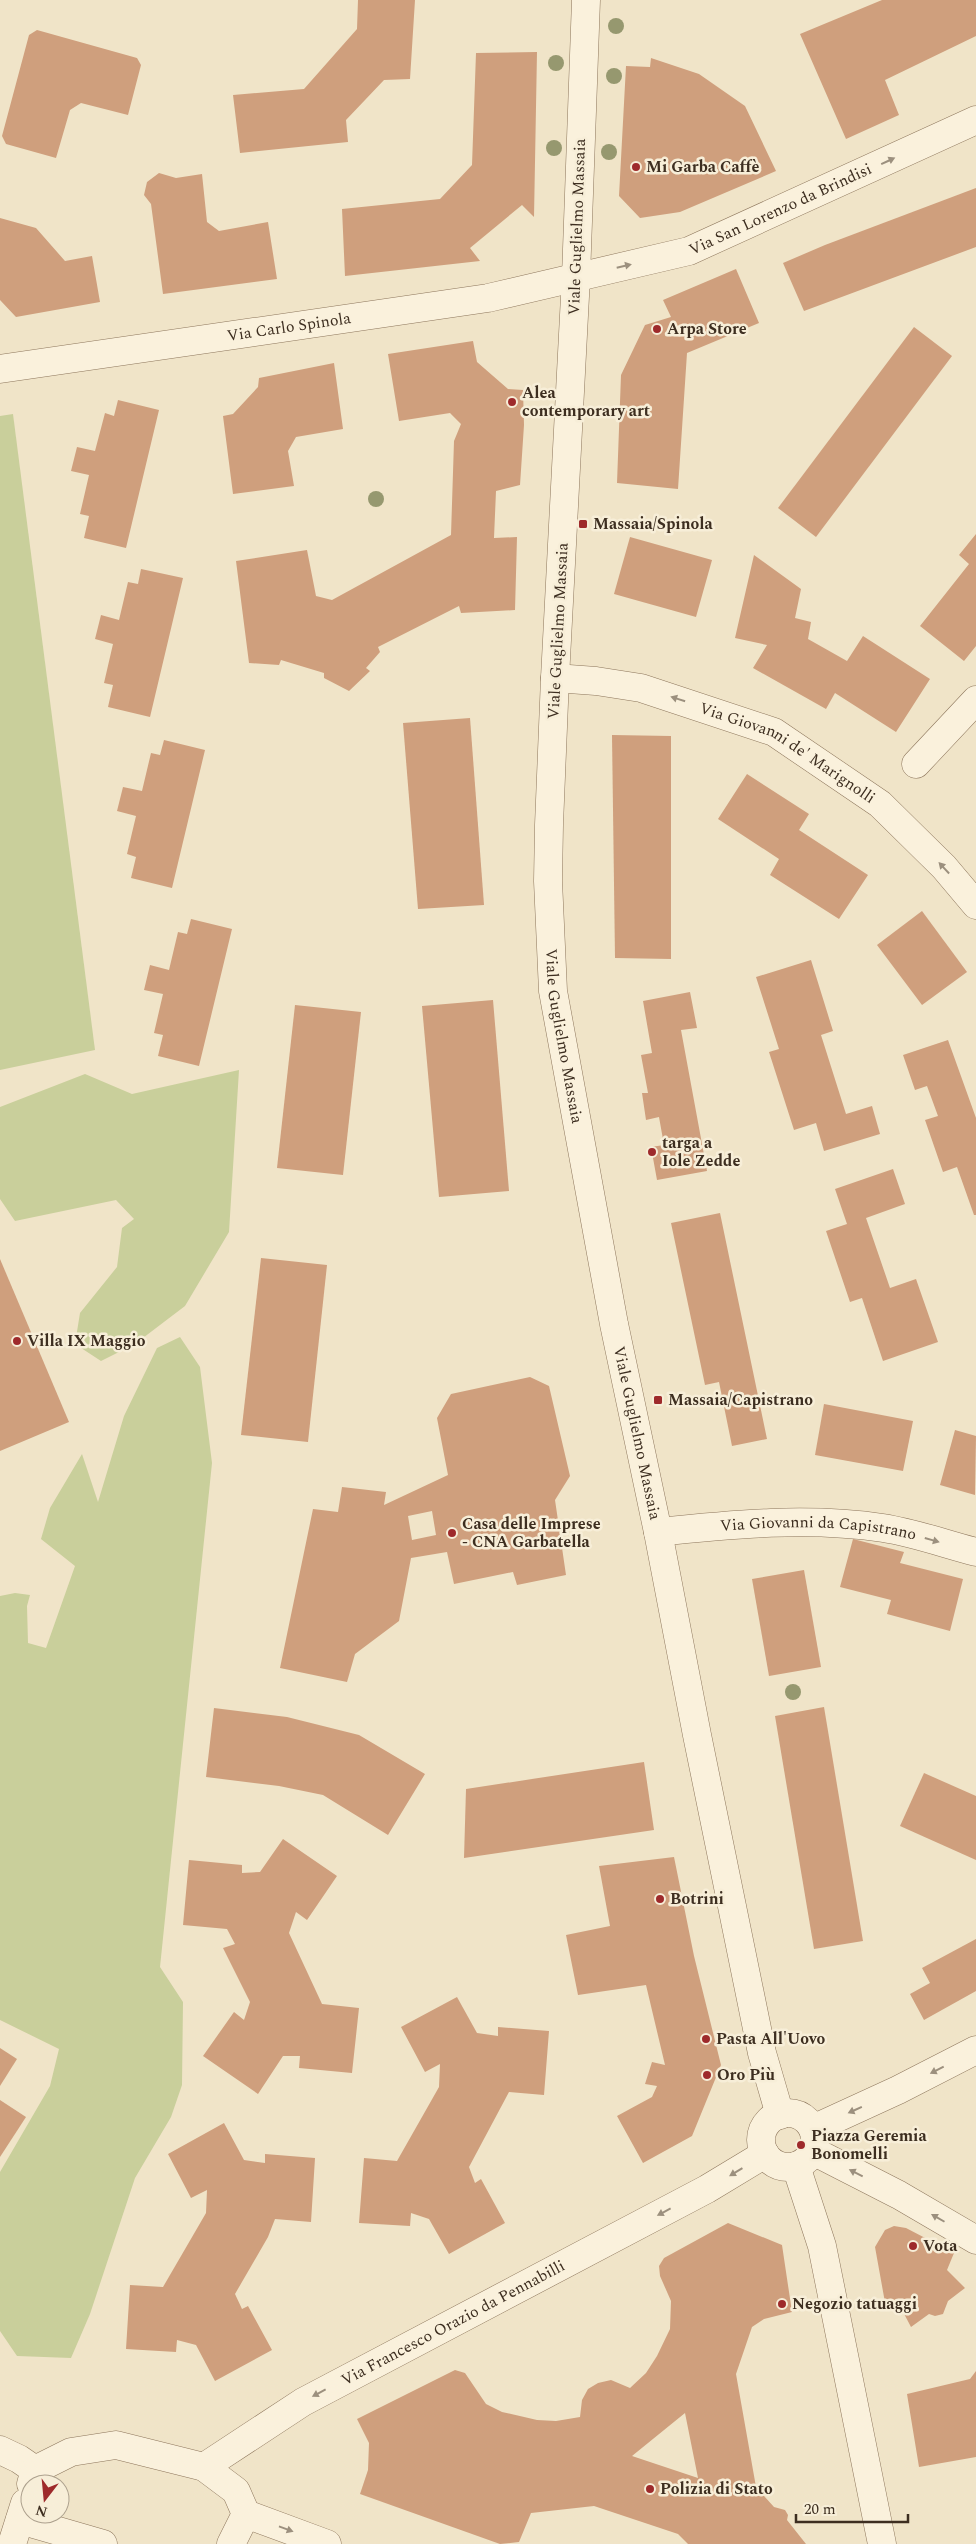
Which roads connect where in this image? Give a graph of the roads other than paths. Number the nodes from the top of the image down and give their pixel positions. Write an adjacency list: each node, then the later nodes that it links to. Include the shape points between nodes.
1 (586, 0): 3 (street, Viale Guglielmo Massaia)
2 (976, 120): 3 (street, Via San Lorenzo da Brindisi, one-way to 2, via 689,252)
3 (576, 277): 4 (street, Via Carlo Spinola, via 488,298); 5 (street, Viale Guglielmo Massaia)
4 (0, 369)
5 (555, 678): 8 (street, Via Giovanni de' Marignolli, one-way to 5, via 944,867 880,804 774,732 641,688); 9 (street, Viale Guglielmo Massaia, via 548,881 553,992 614,1324)
6 (976, 700): 7 (street)
7 (916, 764)
8 (976, 905)
9 (658, 1532): 10 (street, Via Giovanni da Capistrano, one-way to 10, via 720,1525 826,1523 909,1533); 12 (street, Viale Guglielmo Massaia, via 762,2053)
10 (976, 1552)
11 (976, 2050): 13 (street, one-way to 13, via 898,2090)
12 (780, 2115): 13 (street, via 799,2116); 14 (street, via 764,2127 762,2141)
13 (807, 2149): 14 (street, via 779,2165); 15 (street, one-way to 13, via 899,2195); 26 (street, via 822,2246)
14 (765, 2154): 17 (street, Via Francesco Orazio da Pennabilli, one-way to 17, via 707,2189 303,2402)
15 (976, 2240)
16 (0, 2450): 18 (street, via 19,2459)
17 (204, 2467): 19 (street, via 116,2445 71,2452); 20 (street, via 236,2491)
18 (28, 2474)
19 (40, 2474)
20 (246, 2514): 24 (street); 25 (street, one-way to 25)
21 (20, 2519): 22 (street)
22 (16, 2532): 23 (street)
23 (103, 2544)
24 (232, 2544)
25 (327, 2544)
26 (882, 2544)

